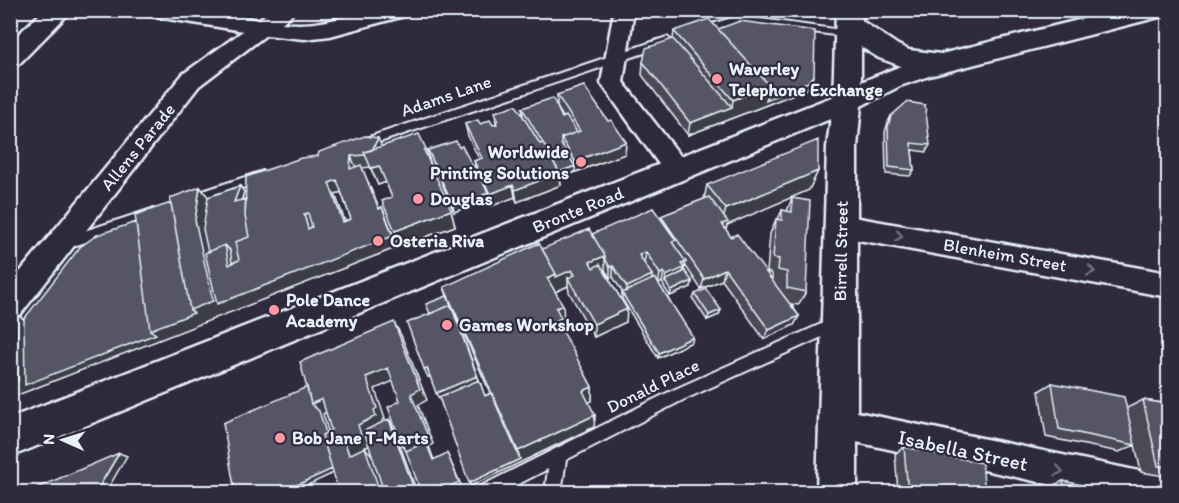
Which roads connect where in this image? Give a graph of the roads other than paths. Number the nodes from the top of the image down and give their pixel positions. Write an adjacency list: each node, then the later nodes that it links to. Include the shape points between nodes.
1 (60, 10): 9 (main road)
2 (156, 10): 8 (street)
3 (286, 10): 8 (street, Allens Parade)
4 (401, 10): 8 (street, via 330,29 304,32)
5 (624, 10): 10 (street)
6 (1154, 10): 11 (main road, Bronte Road)
7 (849, 23): 10 (lane, Adams Lane, via 738,19); 11 (main road, via 876,46 896,55 918,62); 12 (main road, Birrell Street)
8 (265, 28): 17 (street, Allens Parade, via 191,81)
9 (10, 58)
10 (615, 58): 13 (lane, Adams Lane); 14 (street, via 612,83)
11 (944, 63): 12 (main road, Bronte Road, via 890,79)
12 (847, 101): 14 (main road, Bronte Road); 16 (main road, Birrell Street, via 842,147)
13 (345, 149)
14 (677, 170): 22 (main road, Bronte Road)
15 (277, 172): 17 (lane)
16 (842, 226): 18 (street, Blenheim Street, one-way to 18); 20 (main road, Birrell Street)
17 (60, 245): 19 (street, Allens Parade)
18 (1168, 285)
19 (10, 306)
20 (840, 322): 21 (main road, Birrell Street); 23 (lane, Donald Place, via 678,394)
21 (838, 423): 26 (main road, Birrell Street); 27 (street, Isabella Street, one-way to 27)
22 (10, 438)
23 (559, 454): 24 (lane, Donald Place); 25 (lane)
24 (487, 492)
25 (553, 492)
26 (837, 492)
27 (1158, 492)

